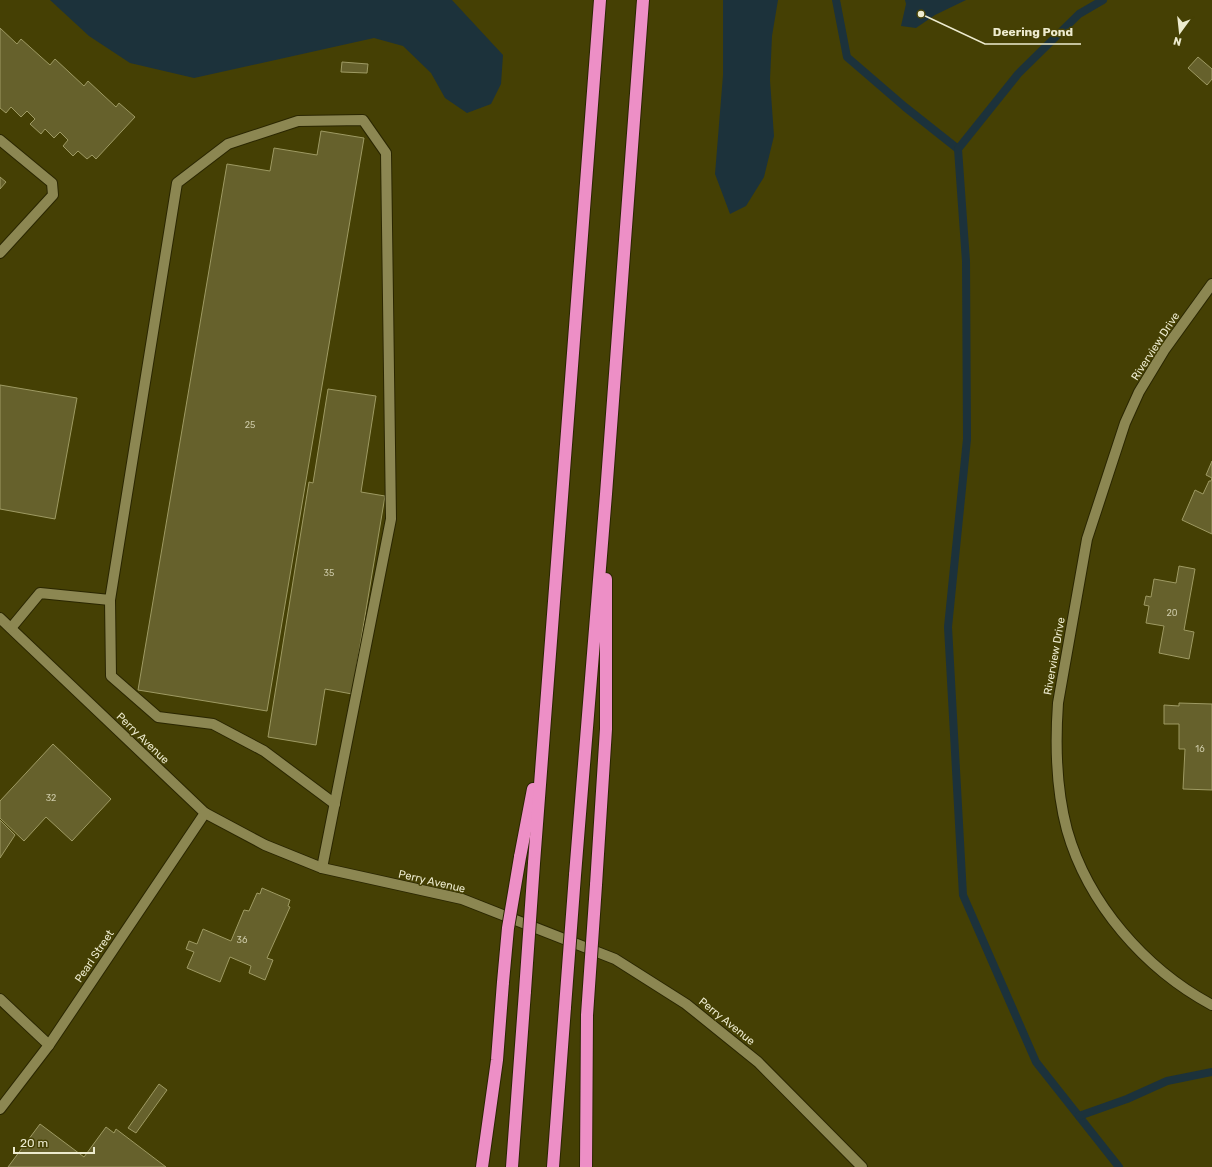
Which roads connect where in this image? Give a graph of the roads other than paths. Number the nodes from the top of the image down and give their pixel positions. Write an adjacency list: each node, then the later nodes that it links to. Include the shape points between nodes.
1 (600, 0): 10 (highway)
2 (643, 0): 6 (highway)
3 (0, 140): 4 (street, via 52,183 53,196)
4 (0, 253)
5 (1212, 284): 15 (street, Riverview Drive, via 1165,349 1125,423 1087,539 1056,725 1059,784 1067,829 1077,858 1096,894 1125,937 1139,951 1179,985)
6 (606, 494): 20 (highway, bridge); 21 (highway, bridge, via 606,729 587,1016)
7 (110, 600): 9 (street, via 40,593); 11 (street, via 111,676 158,717 213,724 264,751); 11 (street, via 177,183 228,144 298,121 363,120 386,153 391,519)
8 (0, 618): 9 (street, Perry Avenue)
9 (11, 628): 12 (street, Perry Avenue)
10 (543, 739): 18 (highway, bridge, via 508,928 497,1060); 19 (highway, bridge)
11 (335, 804): 13 (street)
12 (205, 813): 13 (street, Perry Avenue, via 265,845); 16 (street, Pearl Street)
13 (322, 868): 22 (street, Perry Avenue, via 462,899 615,959 686,1004 758,1062)
14 (0, 999): 16 (street)
15 (1212, 1005)
16 (49, 1045): 17 (street, Pearl Street)
17 (0, 1109)
18 (482, 1167)
19 (512, 1167)
20 (553, 1167)
21 (586, 1167)
22 (862, 1167)

